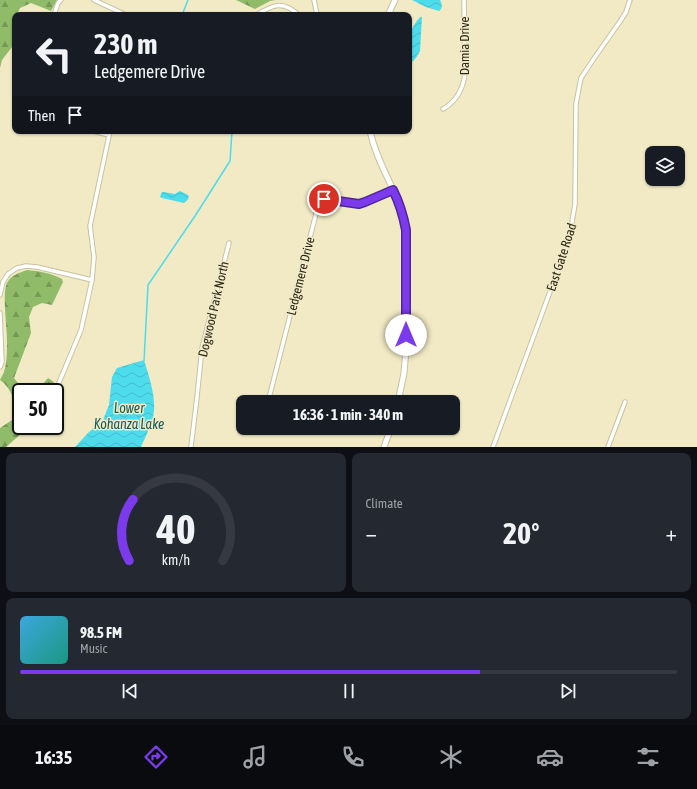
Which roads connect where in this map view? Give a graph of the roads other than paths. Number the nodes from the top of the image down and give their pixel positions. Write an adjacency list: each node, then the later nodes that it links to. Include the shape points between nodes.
1 (61, 0): 7 (street)
2 (94, 0): 8 (street)
3 (314, 0): 11 (street)
4 (394, 0): 12 (main road)
5 (464, 0): 13 (street, Damia Drive, via 465,74 459,93 450,105)
6 (630, 0): 29 (street, East Gate Road, via 626,12 581,78 576,104 575,204 569,240)
7 (55, 12)
8 (120, 12)
9 (262, 12): 10 (street, via 278,5)
10 (294, 12)
11 (316, 12)
12 (389, 12)
13 (443, 109)
14 (110, 134): 18 (street, via 90,226 94,257)
15 (371, 134): 16 (main road, via 378,158)
16 (393, 190): 23 (street, Ledgemere Drive, via 359,204 324,199 319,202); 24 (main road, via 401,206 406,239 406,349)
17 (229, 243): 27 (street, Dogwood Park North, via 202,348)
18 (92, 280): 19 (street, via 26,266 8,274); 22 (street, via 81,330)
19 (0, 296)
20 (0, 313): 21 (street)
21 (0, 367)
22 (59, 383)
23 (270, 395)
24 (399, 395)
25 (625, 402): 30 (street)
26 (388, 435): 28 (main road)
27 (191, 447)
28 (384, 447)
29 (493, 447)
30 (608, 447)

